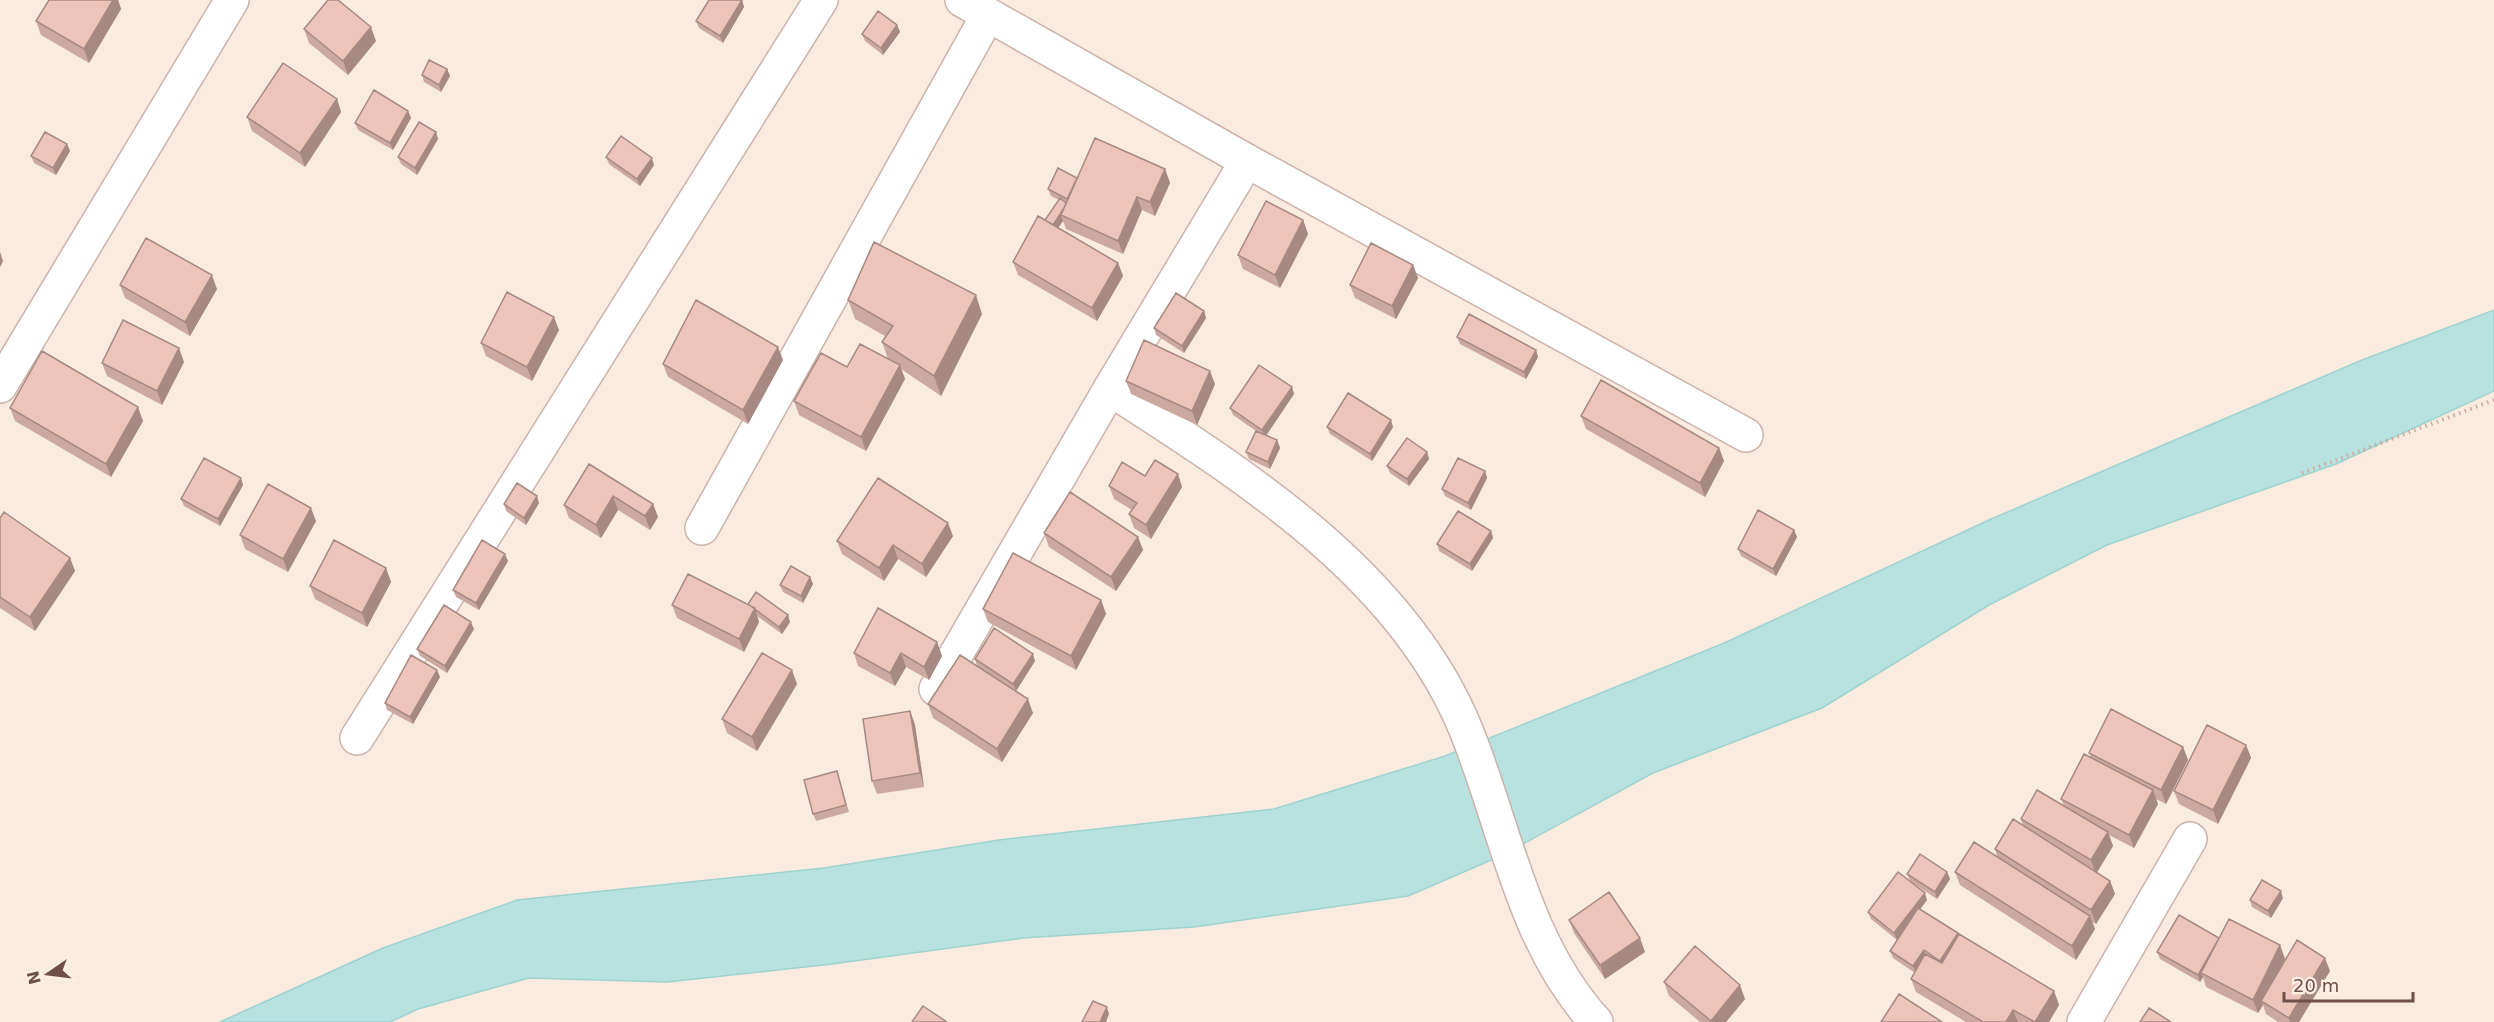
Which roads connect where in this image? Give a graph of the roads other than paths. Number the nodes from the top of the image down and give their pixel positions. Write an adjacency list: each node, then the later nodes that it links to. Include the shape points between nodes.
1 (232, 0): 5 (street)
2 (821, 0): 10 (street)
3 (975, 8): 4 (street); 8 (street)
4 (1247, 162): 6 (street); 7 (street)
5 (0, 386)
6 (1110, 389): 9 (street); 12 (street, via 1200,447 1296,518 1380,595 1440,676 1466,729 1532,917 1550,957 1576,1001)
7 (1746, 435)
8 (702, 528)
9 (936, 689)
10 (357, 738)
11 (2190, 839): 13 (street)
12 (1596, 1022)
13 (2084, 1022)

